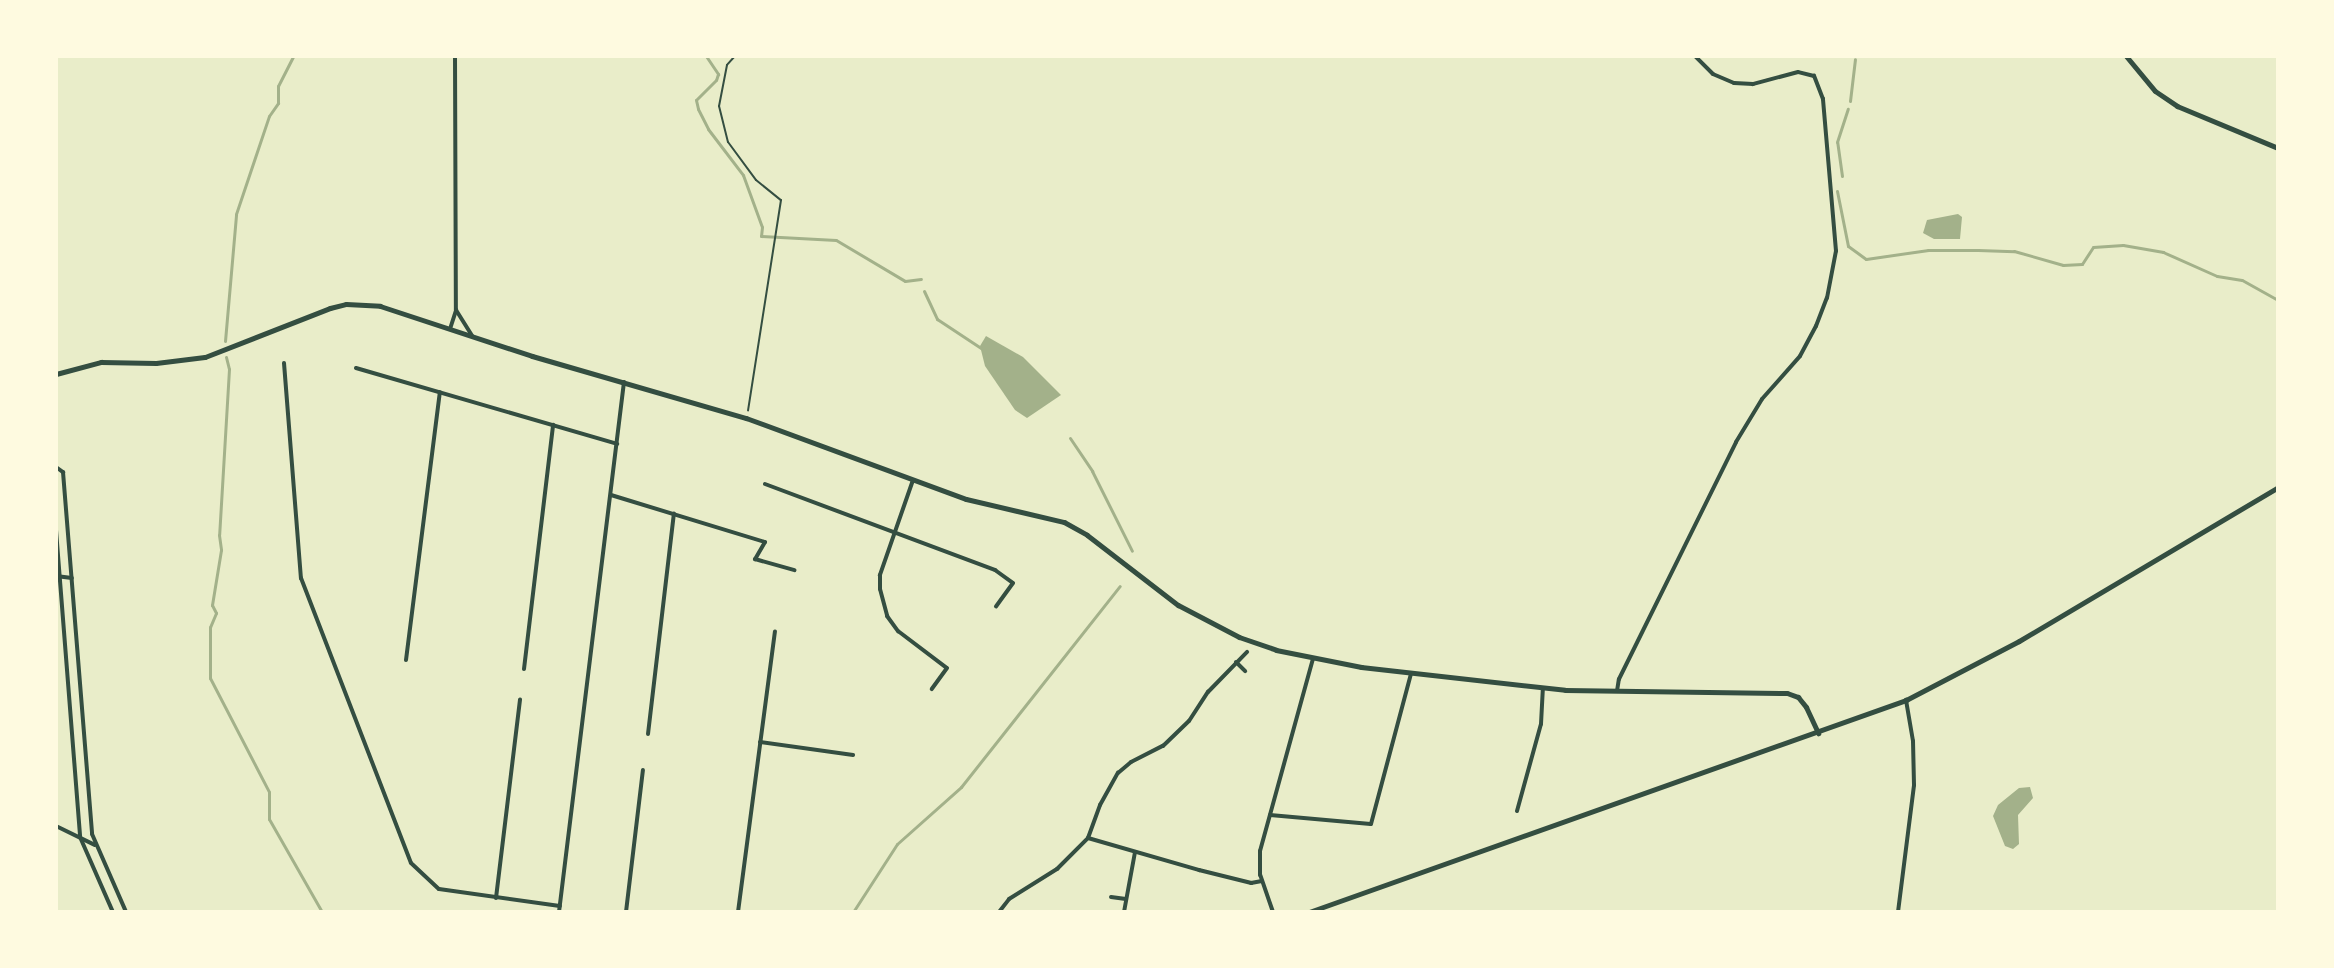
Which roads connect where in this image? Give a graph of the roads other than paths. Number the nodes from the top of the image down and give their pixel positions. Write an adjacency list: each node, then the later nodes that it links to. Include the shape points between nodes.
1 (455, 56): 5 (street)
2 (1695, 56): 37 (street, via 1713,74 1734,83 1753,84 1798,72 1814,76 1823,99 1836,251 1816,326 1736,442 1619,679)
3 (2126, 56): 4 (street, via 2155,91 2177,106)
4 (2278, 148)
5 (456, 310): 6 (street); 7 (street)
6 (449, 329): 7 (street); 10 (street, via 400,310 346,304 205,357 101,362)
7 (473, 338): 11 (street)
8 (284, 363): 54 (street, via 301,578 401,841 411,863 439,889)
9 (356, 368): 12 (street)
10 (56, 374)
11 (624, 382): 14 (street); 16 (street, via 746,418)
12 (440, 392): 13 (street); 30 (street)
13 (553, 425): 14 (street); 32 (street)
14 (617, 444): 19 (street)
15 (56, 467): 25 (street, via 63,472)
16 (913, 480): 22 (street); 29 (street, via 966,499 1064,522 1208,622 1276,650)
17 (765, 484): 22 (street)
18 (2278, 487): 39 (street, via 2019,641)
19 (611, 495): 20 (street); 56 (street)
20 (674, 514): 23 (street, via 765,542 755,559); 41 (street)
21 (56, 530): 24 (street)
22 (896, 531): 26 (street, via 978,562 1013,583); 36 (street, via 880,575 882,602 898,631 947,668)
23 (794, 570)
24 (58, 578): 25 (street); 48 (street)
25 (72, 578): 50 (street)
26 (996, 606)
27 (775, 631): 42 (street)
28 (1247, 652): 31 (street)
29 (1313, 658): 34 (street); 46 (street)
30 (406, 660)
31 (1236, 662): 33 (street); 49 (street, via 1163,746 1118,773)
32 (524, 669)
33 (1245, 671)
34 (1411, 674): 35 (street); 46 (street, via 1371,824)
35 (1543, 688): 37 (street); 45 (street, via 1541,724)
36 (932, 689)
37 (1617, 693): 40 (street, via 1787,693 1806,707)
38 (520, 699): 54 (street)
39 (1906, 700): 40 (street); 65 (street, via 1914,785)
40 (1818, 733): 64 (street)
41 (648, 734)
42 (760, 742): 43 (street); 60 (street)
43 (853, 755)
44 (643, 770): 59 (street)
45 (1517, 811)
46 (1270, 815): 52 (street, via 1259,864)
47 (56, 826): 48 (street)
48 (80, 837): 50 (street); 57 (street)
49 (1088, 838): 51 (street); 61 (street, via 1057,869 1009,899)
50 (95, 845): 58 (street)
51 (1135, 852): 52 (street, via 1251,883); 55 (street)
52 (1262, 881): 63 (street)
53 (1111, 897): 55 (street)
54 (496, 898): 56 (street)
55 (1126, 899): 62 (street)
56 (560, 909)
57 (113, 912)
58 (126, 912)
59 (626, 912)
60 (738, 912)
61 (999, 912)
62 (1124, 912)
63 (1273, 912)
64 (1309, 912)
65 (1898, 912)

